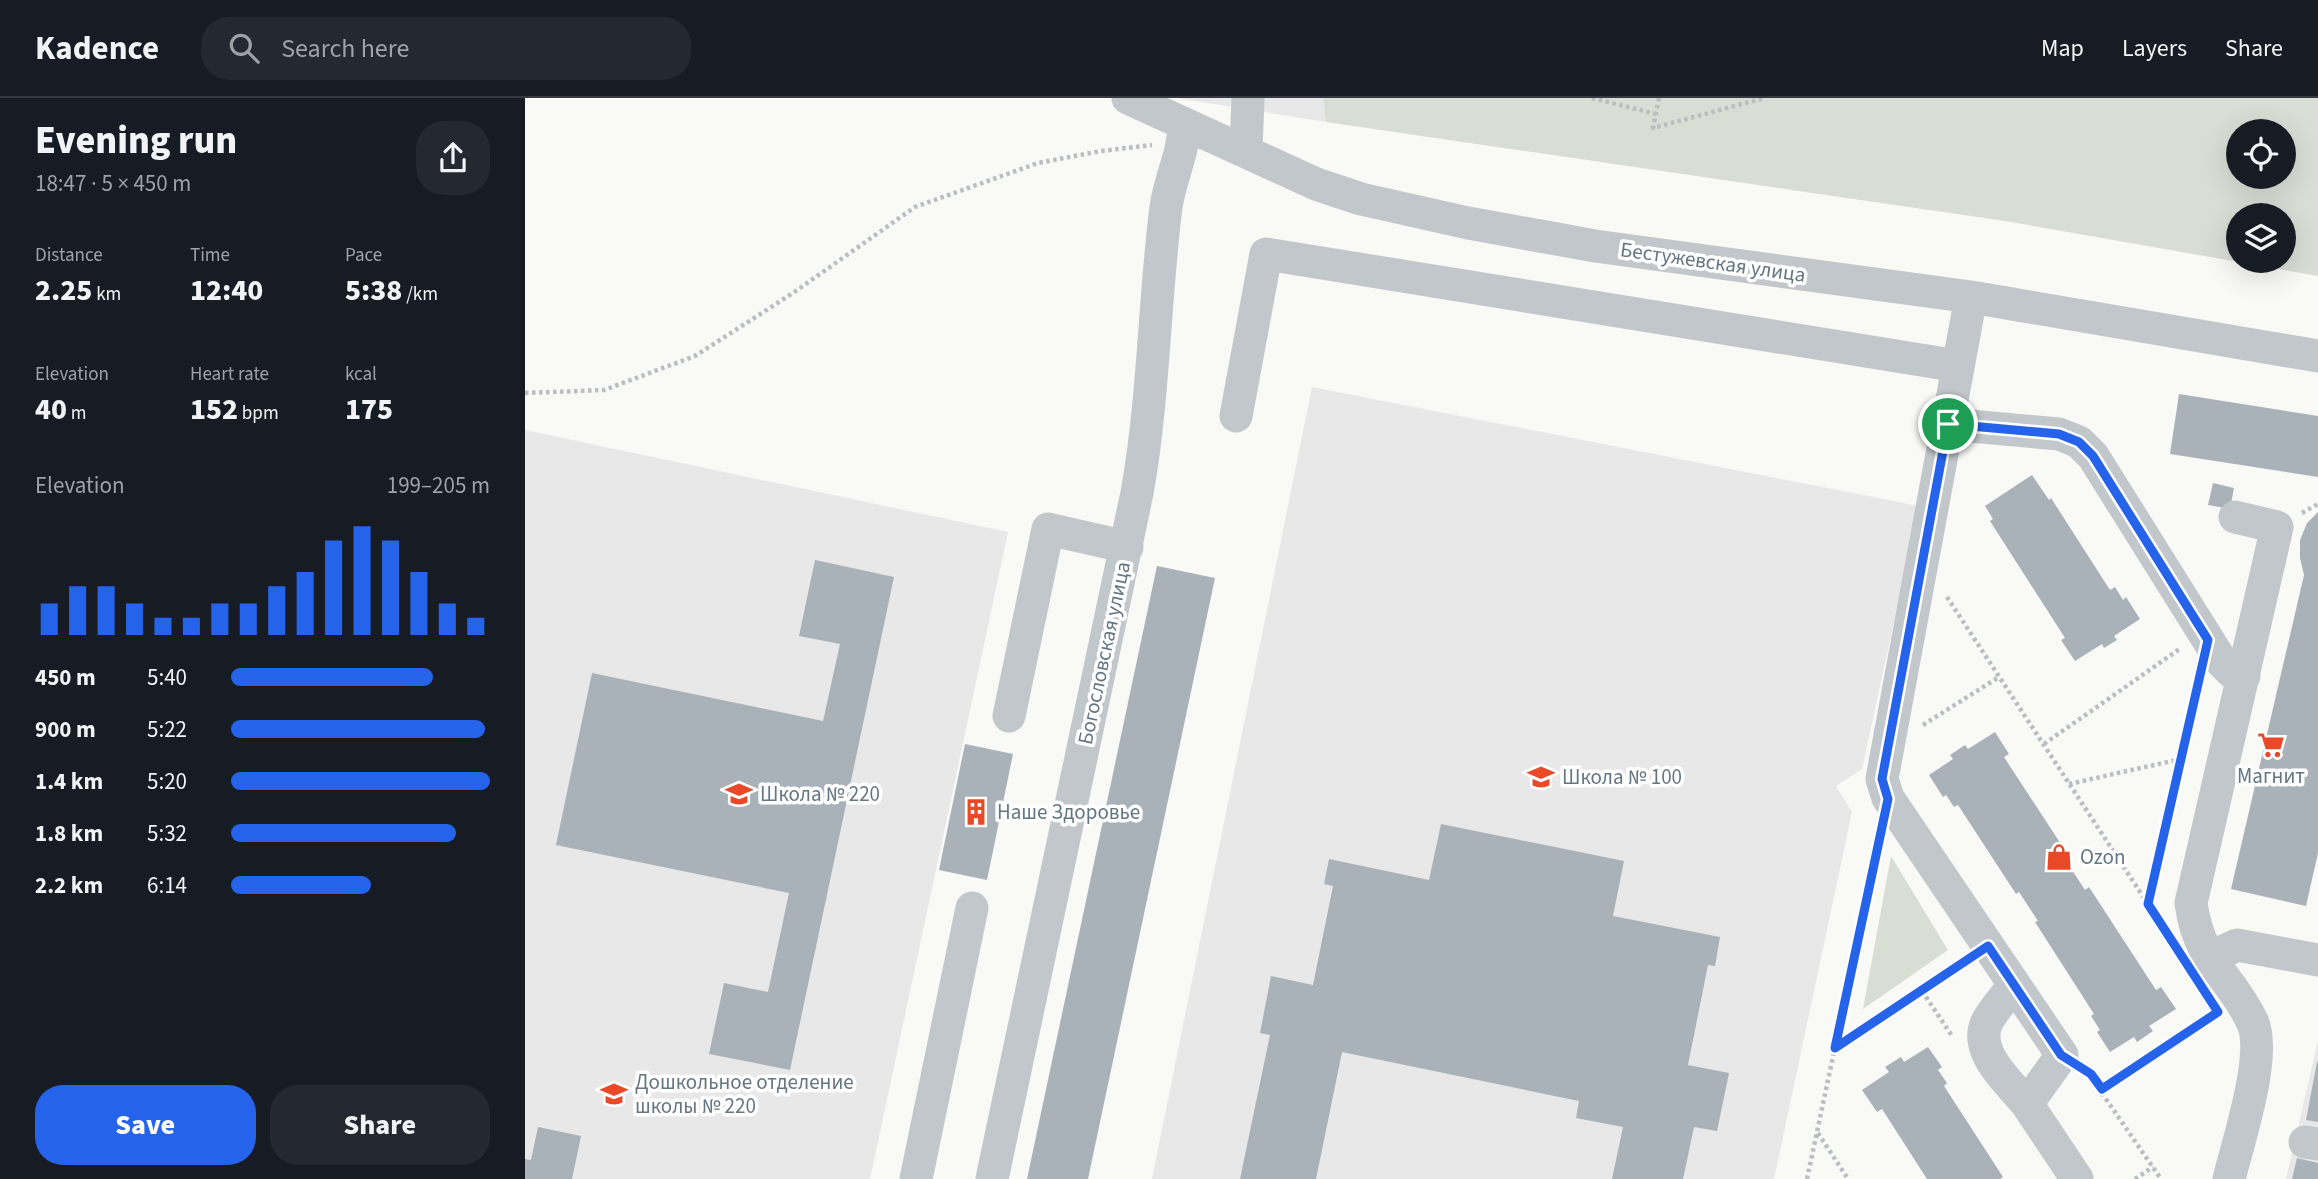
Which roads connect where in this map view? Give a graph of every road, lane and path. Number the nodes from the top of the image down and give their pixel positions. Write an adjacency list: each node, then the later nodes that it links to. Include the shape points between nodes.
1 (1128, 98): 7 (street, Бестужевская улица)
2 (1248, 98): 8 (street)
3 (1592, 98): 6 (path)
4 (1659, 98): 6 (path)
5 (1764, 98): 6 (path, via 1654,128)
6 (1656, 114)
7 (1184, 133): 8 (street, Бестужевская улица); 12 (path, via 1038,163 915,207 695,356 604,390); 16 (street, Богословская улица, via 1166,204 1147,440)
8 (1246, 151): 9 (street, Бестужевская улица, via 1361,199 1468,223 1595,246)
9 (1972, 297): 10 (street, Бестужевская улица); 11 (street)
10 (2318, 356)
11 (1958, 366): 13 (street, via 1266,254); 14 (street)
12 (525, 393)
13 (1236, 416)
14 (1948, 424): 17 (street); 18 (street, via 2059,434 2079,442 2093,456)
15 (2235, 517): 19 (street, via 2277,527)
16 (1127, 547): 21 (street, via 1048,529); 42 (street, Богословская улица)
17 (1922, 559): 20 (path); 23 (street)
18 (2206, 636): 19 (street, via 2232,672); 22 (path); 24 (path)
19 (2244, 676): 31 (street, via 2191,903 2195,932)
20 (1999, 677): 22 (path); 23 (path)
21 (1009, 716)
22 (2044, 744): 25 (path)
23 (1887, 748): 26 (street, via 1882,779)
24 (2181, 759): 25 (path); 27 (path)
25 (2069, 784): 27 (path)
26 (1888, 799): 30 (street); 35 (path)
27 (2148, 904): 29 (path)
28 (972, 908): 41 (street)
29 (2169, 936)
30 (1988, 946): 33 (street); 35 (path)
31 (2209, 958): 32 (street, via 2237,945); 48 (street, via 2253,1022 2258,1054)
32 (2318, 960)
33 (2014, 985): 36 (street); 38 (street, via 1986,1023 1984,1046)
34 (2218, 1012): 37 (path)
35 (1835, 1048): 39 (path)
36 (2061, 1055): 37 (path, via 2091,1074); 38 (street)
37 (2102, 1089): 40 (path)
38 (2027, 1104): 45 (street)
39 (1817, 1132): 43 (path); 44 (path)
40 (2153, 1167): 46 (path); 47 (path)
41 (916, 1179)
42 (992, 1179)
43 (1807, 1179)
44 (1848, 1179)
45 (2077, 1179)
46 (2135, 1179)
47 (2161, 1179)
48 (2229, 1179)

